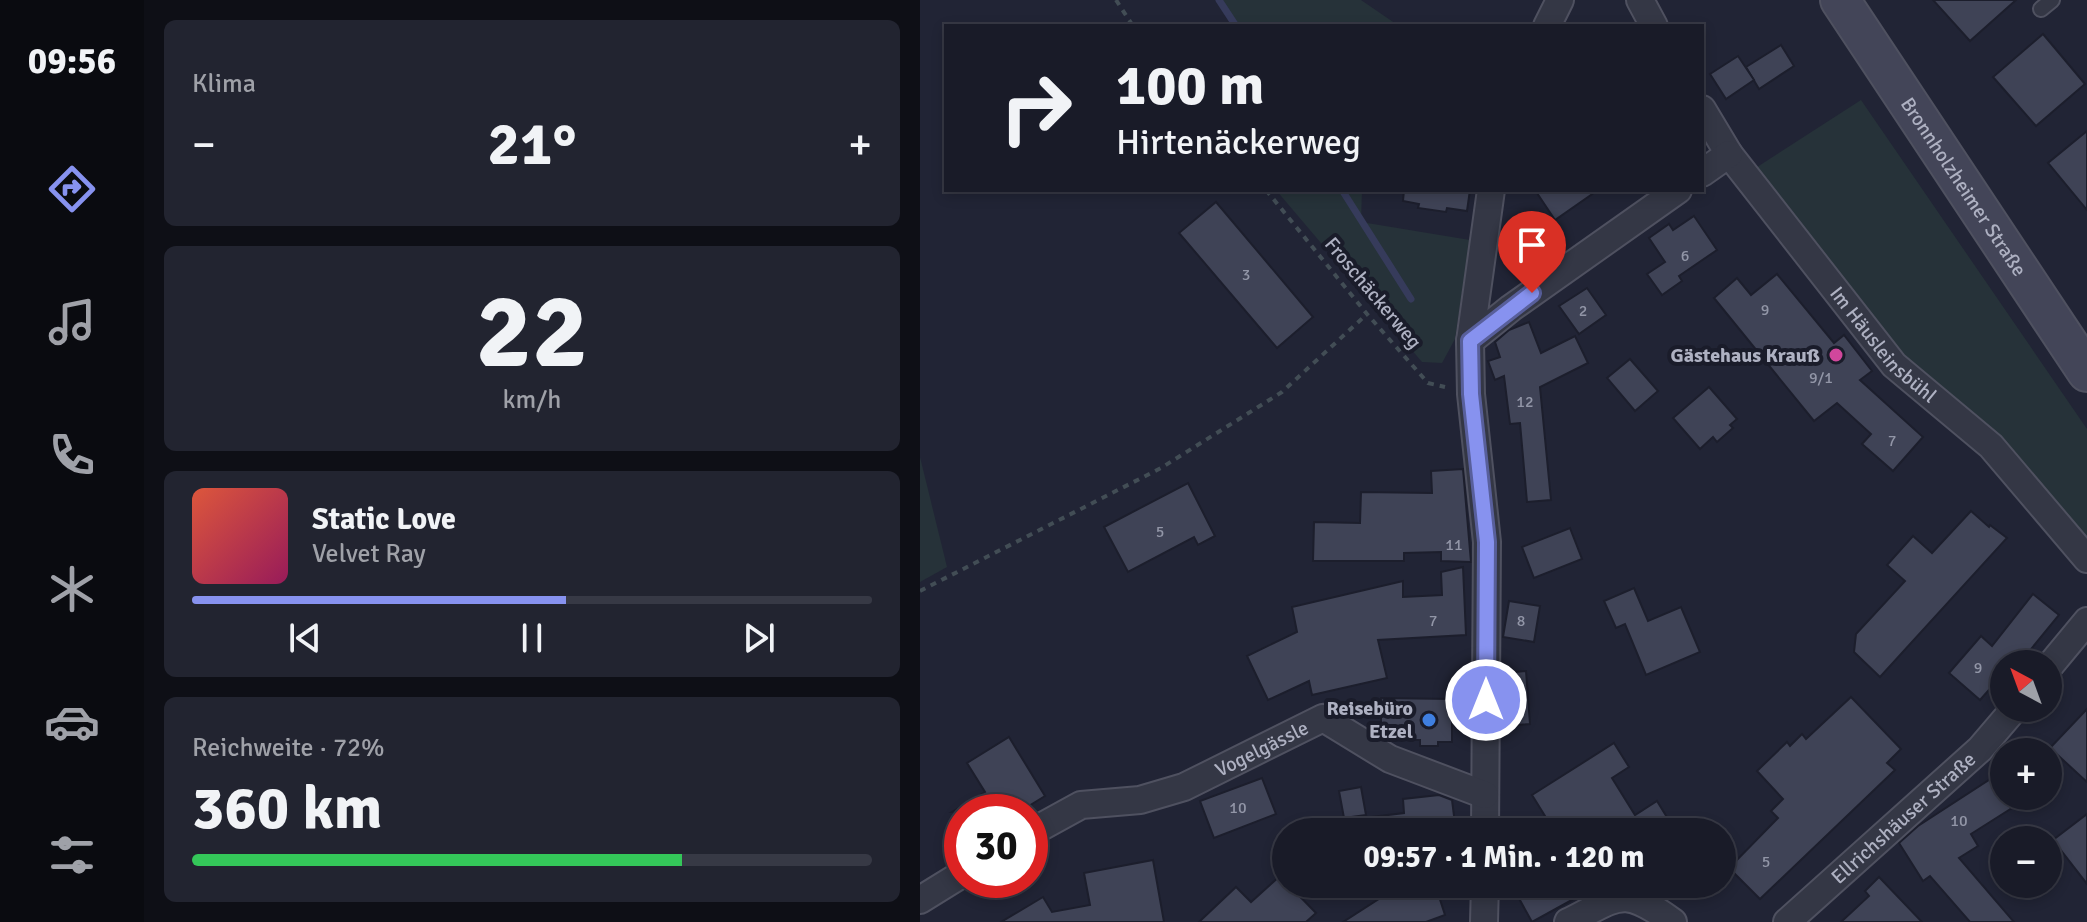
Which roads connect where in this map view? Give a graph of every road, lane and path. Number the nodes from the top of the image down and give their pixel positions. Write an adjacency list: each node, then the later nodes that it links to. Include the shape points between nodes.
1 (1116, 0): 5 (path)
2 (1560, 0): 6 (street)
3 (1640, 0): 7 (street)
4 (1840, 0): 16 (street, Bronnholzheimer Straße)
5 (1132, 24)
6 (1548, 24)
7 (1653, 24)
8 (1704, 112): 9 (street, Im Häusleinsbühl)
9 (1729, 154): 10 (street); 18 (street, Im Häusleinsbühl, via 1894,365 1991,446)
10 (1704, 172)
11 (1268, 192): 14 (path, Froschäckerweg)
12 (1491, 192): 15 (street)
13 (1675, 192): 15 (street)
14 (1367, 314): 17 (path, Froschäckerweg, via 1428,383); 19 (path, via 1282,392 1161,468)
15 (1470, 341): 17 (street)
16 (2087, 372)
17 (1471, 394): 23 (street, via 1487,542)
18 (2087, 559)
19 (920, 591)
20 (2087, 621): 21 (street)
21 (2062, 651)
22 (2003, 722): 32 (street, Ellrichshäuser Straße, via 1980,749)
23 (1485, 795): 24 (street); 25 (street, Vogelgässle, via 1390,759 1323,718 1184,787 1140,800 1081,805)
24 (1485, 818)
25 (1048, 823)
26 (944, 885): 28 (street)
27 (1485, 898): 29 (street)
28 (920, 900)
29 (1484, 922)
30 (1568, 922): 31 (street, via 1618,897 1645,902)
31 (1673, 922)
32 (1787, 922)

